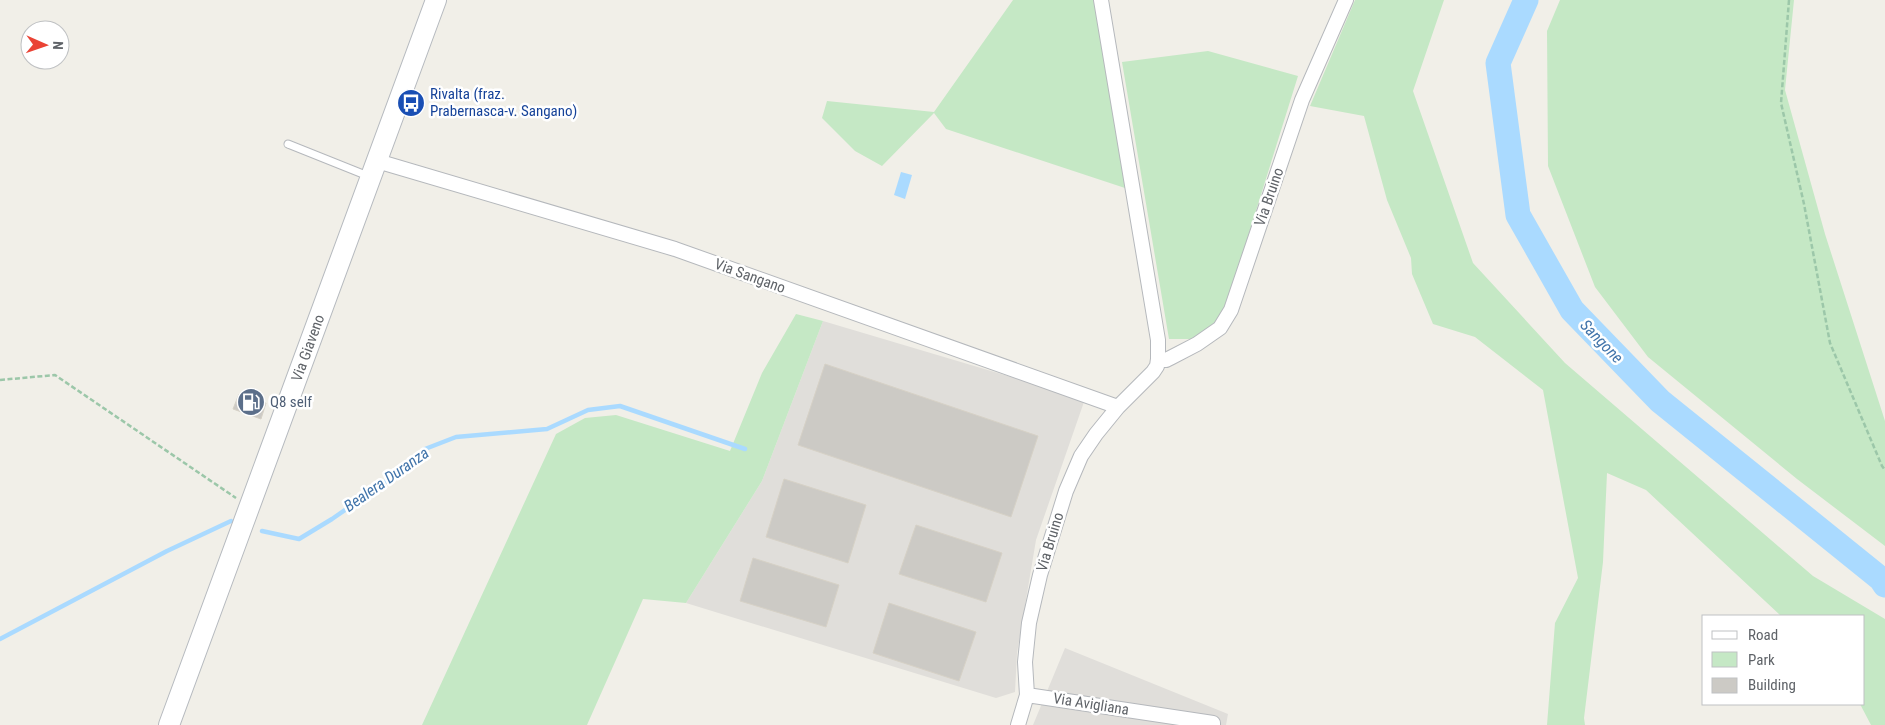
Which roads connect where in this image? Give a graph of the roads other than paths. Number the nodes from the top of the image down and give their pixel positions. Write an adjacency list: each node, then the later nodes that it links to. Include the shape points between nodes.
1 (436, 0): 5 (main road, Via Giaveno)
2 (1101, 0): 6 (street, via 1158,340)
3 (1346, 0): 6 (street, Via Bruino, via 1302,100 1231,310 1220,328 1197,344 1172,358)
4 (288, 144): 5 (lane)
5 (374, 169): 7 (street, Via Sangano, via 675,249); 9 (main road, Via Giaveno)
6 (1158, 359): 7 (street, Via Bruino, via 1153,372)
7 (1118, 407): 8 (street, Via Bruino, via 1082,456 1066,491 1029,623 1025,662)
8 (1027, 695): 10 (street, Via Bruino); 11 (street, Via Avigliana)
9 (169, 725)
10 (1018, 725)
11 (1213, 725)

